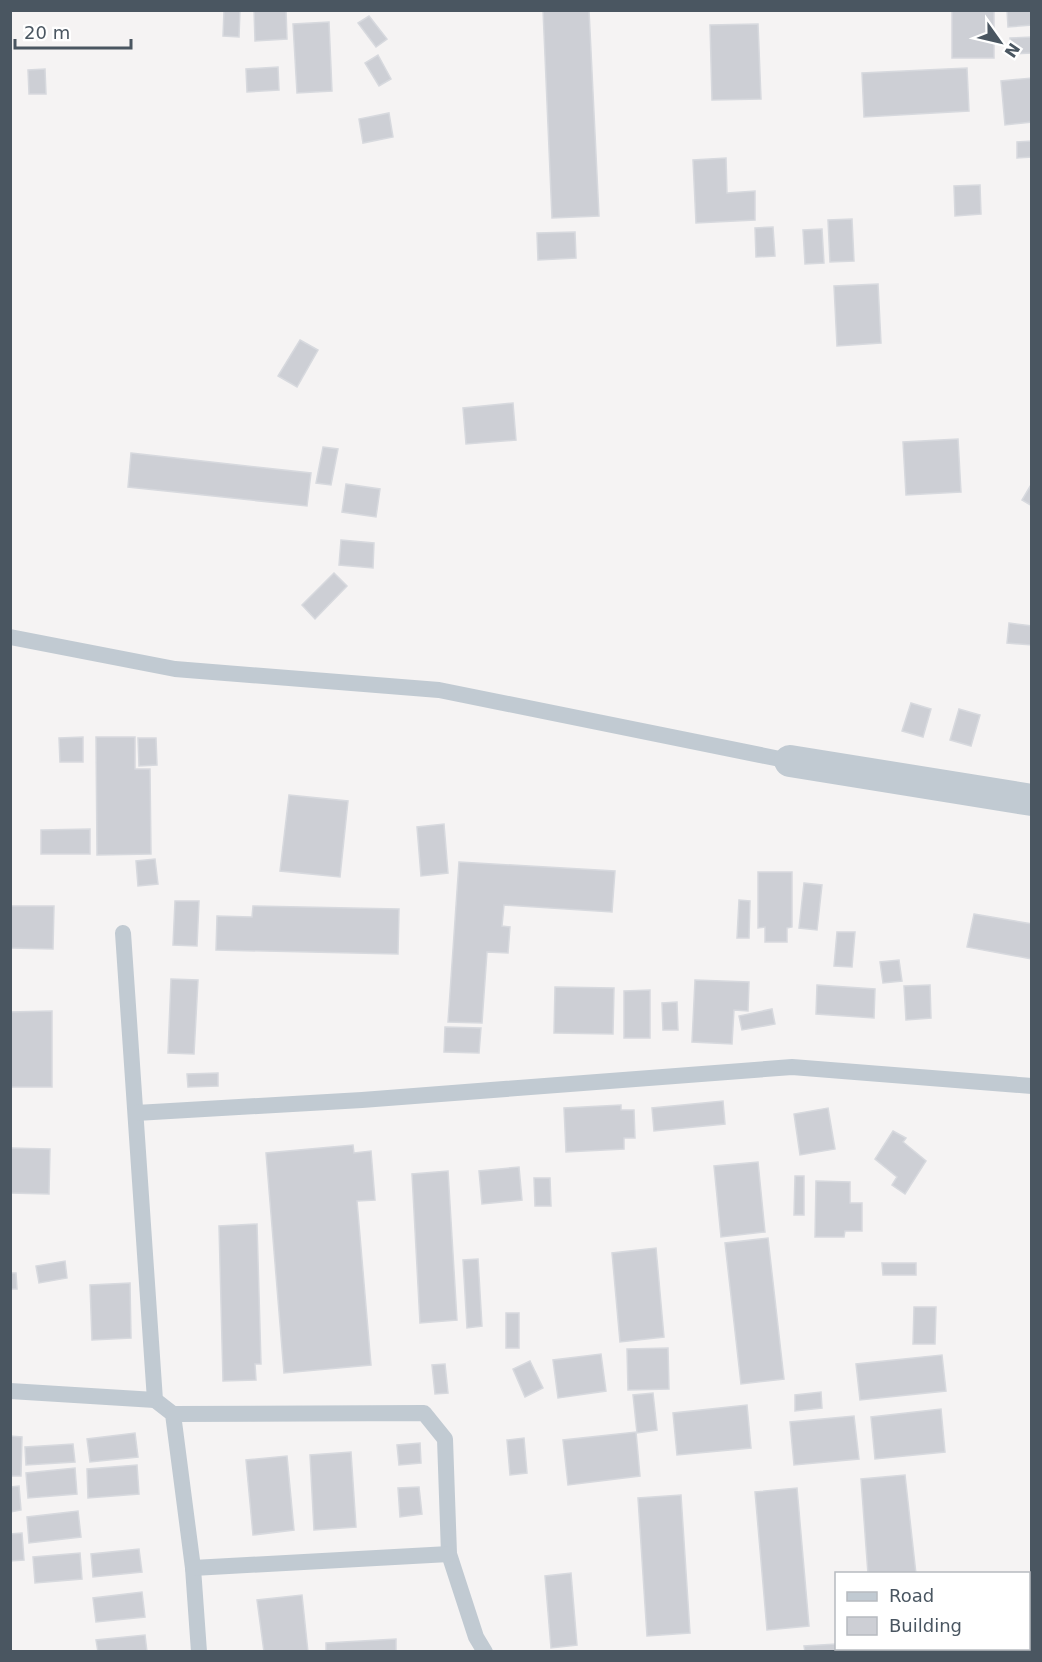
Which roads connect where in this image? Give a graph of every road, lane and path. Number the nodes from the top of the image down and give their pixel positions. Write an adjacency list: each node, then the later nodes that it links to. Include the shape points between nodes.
1 (10, 637): 2 (lane, via 175,669 439,690)
2 (790, 761): 3 (street)
3 (1032, 800)
4 (123, 933): 6 (lane)
5 (1032, 1086): 6 (lane, via 792,1067)
6 (136, 1113): 8 (lane)
7 (10, 1391): 8 (lane)
8 (155, 1400): 9 (lane)
9 (173, 1414): 10 (lane, via 424,1413 445,1439); 11 (lane)
10 (449, 1554): 11 (lane); 13 (lane, via 476,1637)
11 (193, 1568): 12 (lane)
12 (199, 1652)
13 (485, 1652)

